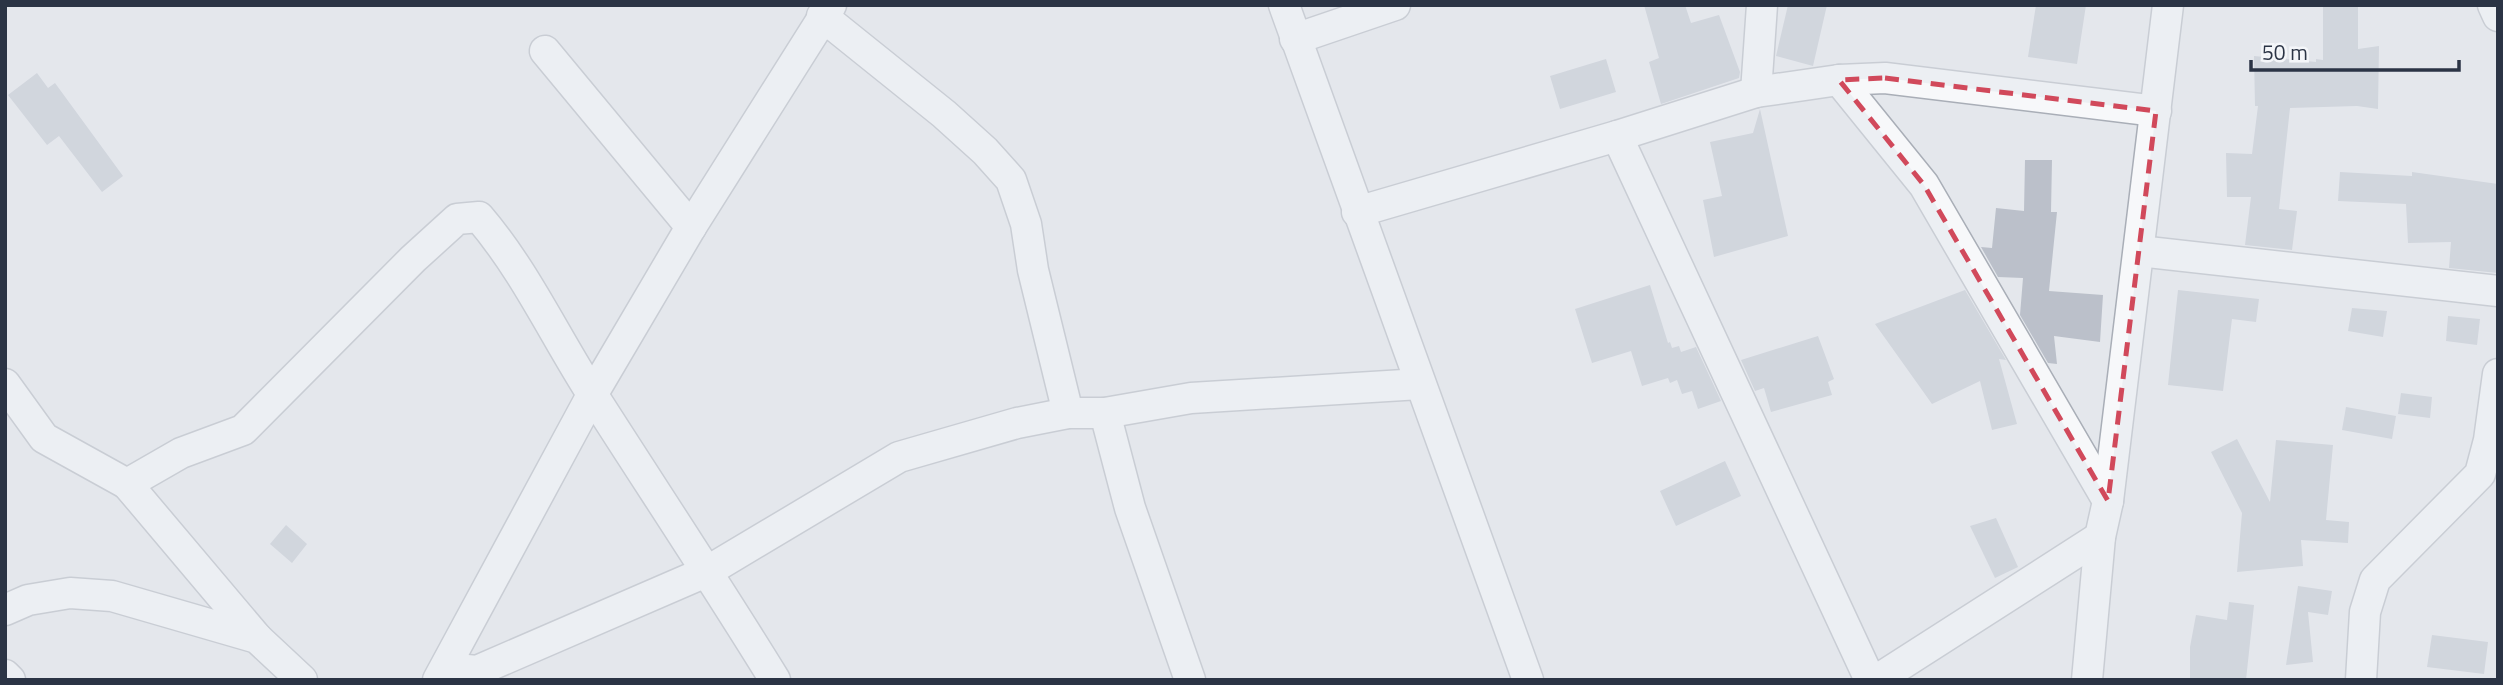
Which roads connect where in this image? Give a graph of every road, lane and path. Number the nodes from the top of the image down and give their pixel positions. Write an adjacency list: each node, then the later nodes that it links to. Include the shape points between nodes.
1 (1284, 5): 8 (street)
2 (1395, 5): 8 (street)
3 (1762, 5): 11 (street)
4 (2168, 5): 12 (street)
5 (2493, 5): 7 (street)
6 (827, 11): 15 (street); 22 (street, via 1011,180 1026,224)
7 (2498, 16)
8 (1295, 39): 14 (street)
9 (545, 51): 15 (street)
10 (1839, 80): 11 (street); 12 (street, via 1885,79); 25 (street, via 1924,185)
11 (1756, 92): 13 (street)
12 (2156, 111): 16 (street)
13 (1617, 136): 14 (street); 38 (street)
14 (1357, 212): 20 (street)
15 (691, 227): 21 (street)
16 (2139, 251): 17 (street); 25 (street)
17 (2498, 291)
18 (2498, 374): 41 (street, via 2480,474 2375,580 2365,612)
19 (5, 384): 24 (street, via 44,438)
20 (1420, 384): 23 (street, via 1191,398); 37 (street)
21 (592, 395): 24 (street, via 499,240 480,217 457,219 243,430 181,453); 27 (street); 30 (street)
22 (1068, 413): 23 (street); 27 (street, via 899,457)
23 (1105, 413): 36 (street, via 1130,508)
24 (127, 484): 29 (street)
25 (2108, 501): 26 (street)
26 (2100, 537): 39 (street); 40 (street)
27 (708, 571): 31 (street); 35 (street)
28 (5, 610): 29 (street, via 28,600 70,593 112,596)
29 (257, 638): 34 (street)
30 (442, 674): 31 (street)
31 (479, 675)
32 (5, 676): 33 (street)
33 (10, 680)
34 (302, 680)
35 (775, 680)
36 (1190, 680)
37 (1528, 680)
38 (1870, 680)
39 (1877, 680)
40 (2087, 680)
41 (2361, 680)

